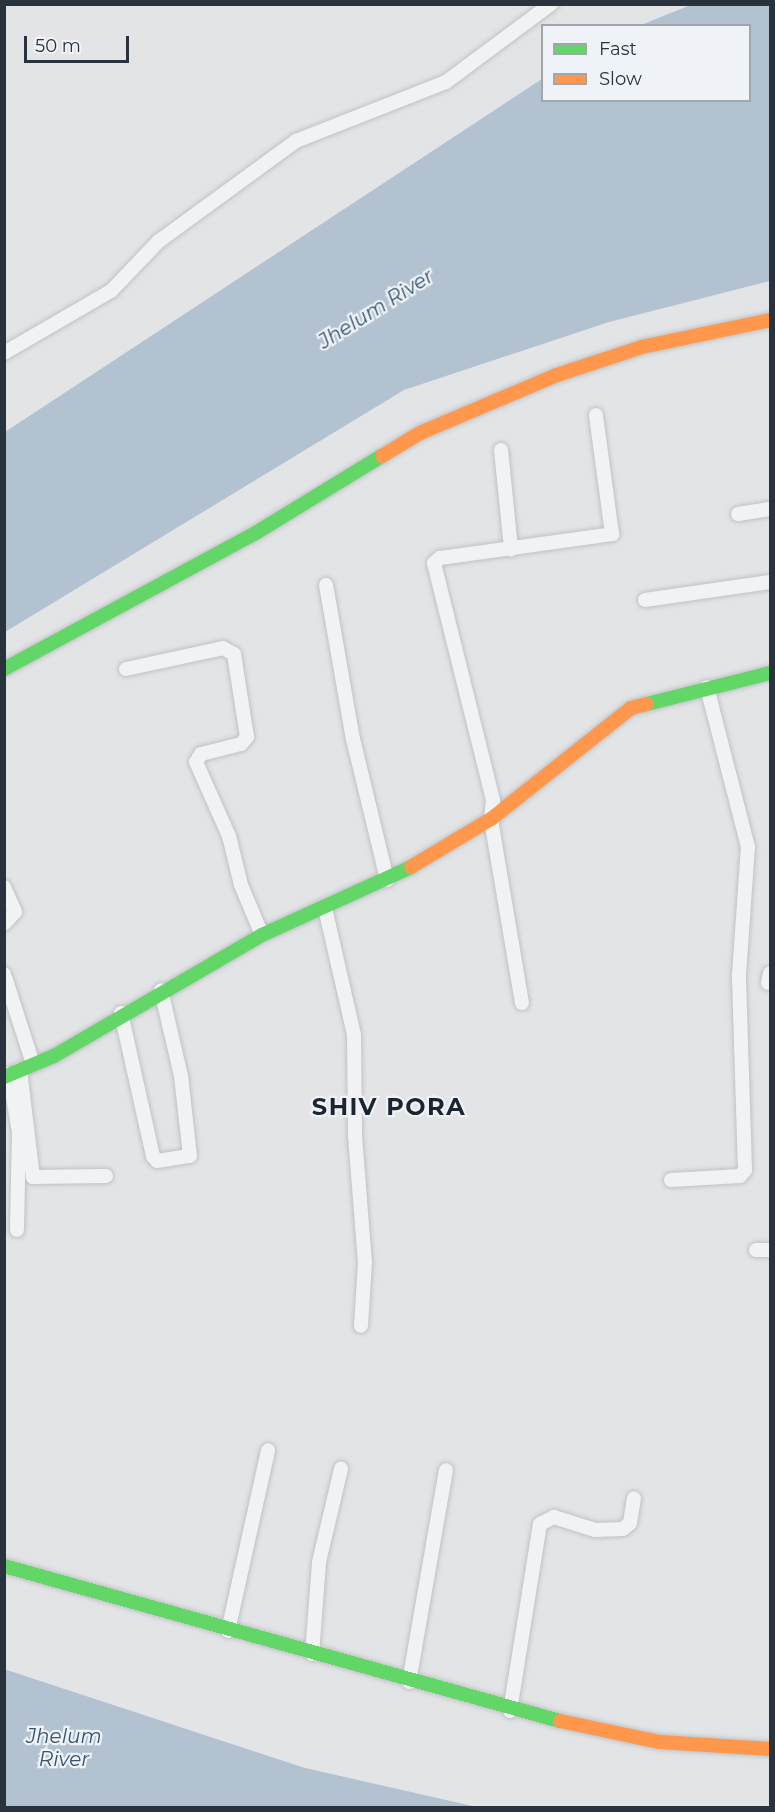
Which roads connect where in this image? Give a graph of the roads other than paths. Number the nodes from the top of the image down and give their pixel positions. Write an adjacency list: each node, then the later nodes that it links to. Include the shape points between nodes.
1 (551, 4): 3 (street, via 446,82 296,141 159,241 111,291)
2 (771, 320): 12 (street, via 631,351 554,376 420,433 255,534)
3 (4, 353)
4 (596, 415): 8 (street, via 612,534)
5 (501, 450): 8 (street)
6 (771, 509): 7 (street)
7 (738, 514)
8 (511, 549): 16 (street, via 440,558 434,563 493,800)
9 (771, 582): 11 (street)
10 (326, 585): 17 (street, via 353,739)
11 (645, 600)
12 (4, 669)
13 (126, 669): 21 (street, via 223,648 234,654 247,737 241,744 201,754 196,762 229,836 241,885)
14 (771, 673): 15 (street)
15 (707, 687): 16 (street, via 631,708); 28 (street, via 748,847 739,975 745,1170 740,1176)
16 (491, 819): 17 (street); 24 (street)
17 (387, 880): 19 (street)
18 (4, 887): 20 (street, via 15,912)
19 (325, 908): 21 (street); 32 (street, via 354,1035 355,1136 365,1262)
20 (4, 924)
21 (262, 935): 23 (street)
22 (4, 974): 26 (street)
23 (161, 990): 25 (street); 25 (street, via 181,1076 190,1155 158,1161 153,1156)
24 (522, 1003)
25 (122, 1013): 26 (street)
26 (17, 1071): 27 (street, via 33,1177); 29 (street)
27 (106, 1176)
28 (671, 1180)
29 (17, 1230)
30 (756, 1250): 31 (street)
31 (771, 1250)
32 (361, 1326)
33 (268, 1450): 38 (street)
34 (341, 1469): 39 (street, via 319,1562)
35 (446, 1470): 40 (street)
36 (634, 1498): 41 (street, via 630,1523 622,1529 595,1530 554,1517 540,1524)
37 (4, 1566): 38 (street)
38 (228, 1631): 39 (street)
39 (312, 1654): 40 (street)
40 (408, 1682): 41 (street)
41 (510, 1712): 42 (street, via 660,1742)
42 (771, 1749)

